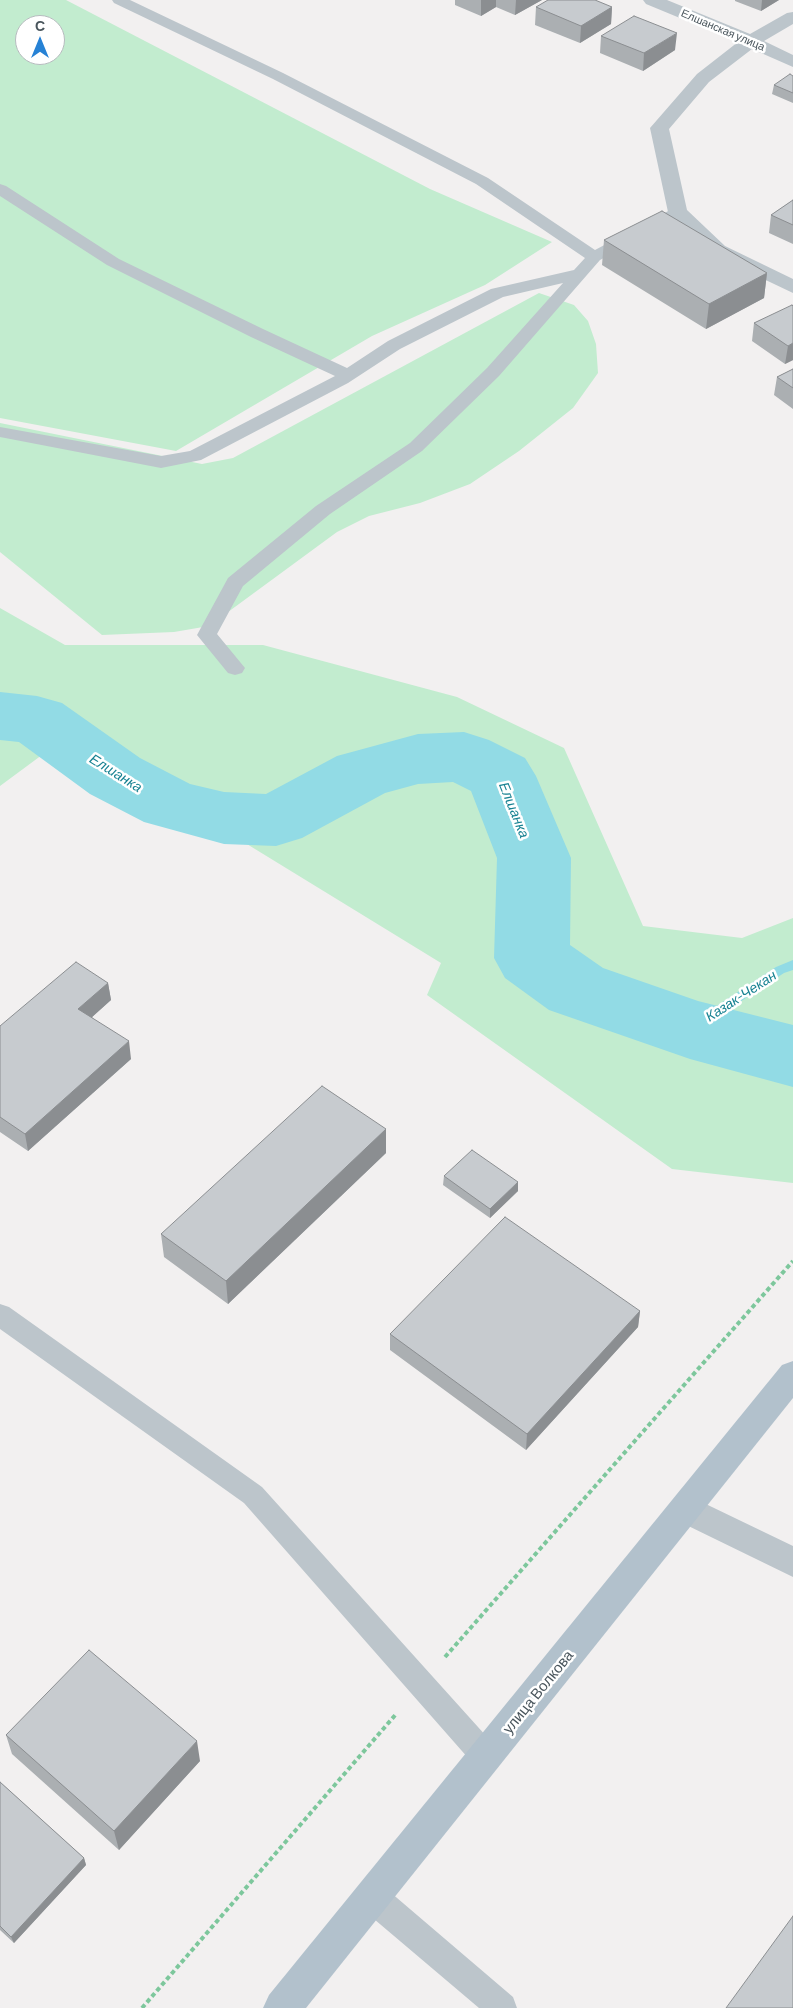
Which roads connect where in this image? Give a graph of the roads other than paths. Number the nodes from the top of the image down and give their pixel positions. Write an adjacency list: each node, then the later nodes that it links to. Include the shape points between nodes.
1 (119, 0): 8 (lane, via 278,76 482,181)
2 (652, 0): 4 (street, Елшанская улица)
3 (793, 17): 4 (street)
4 (751, 41): 5 (street, Елшанская улица); 7 (street, via 703,78 658,128)
5 (793, 62)
6 (0, 189): 11 (lane, via 113,262)
7 (678, 212): 8 (lane); 10 (street, via 718,250)
8 (594, 257): 9 (lane)
9 (580, 274): 11 (lane, via 497,294 394,345); 13 (lane, via 492,372 416,447 323,510 235,582 207,635)
10 (793, 287)
11 (348, 375): 12 (lane, via 195,456 161,462)
12 (0, 432)
13 (235, 668)
14 (0, 1315): 18 (lane, via 253,1495)
15 (793, 1375): 16 (main road, улица Волкова)
16 (685, 1509): 17 (street); 18 (main road, улица Волкова)
17 (793, 1562)
18 (486, 1757): 19 (main road, улица Волкова)
19 (372, 1897): 20 (main road, улица Волкова); 21 (lane)
20 (282, 2008)
21 (502, 2008)

